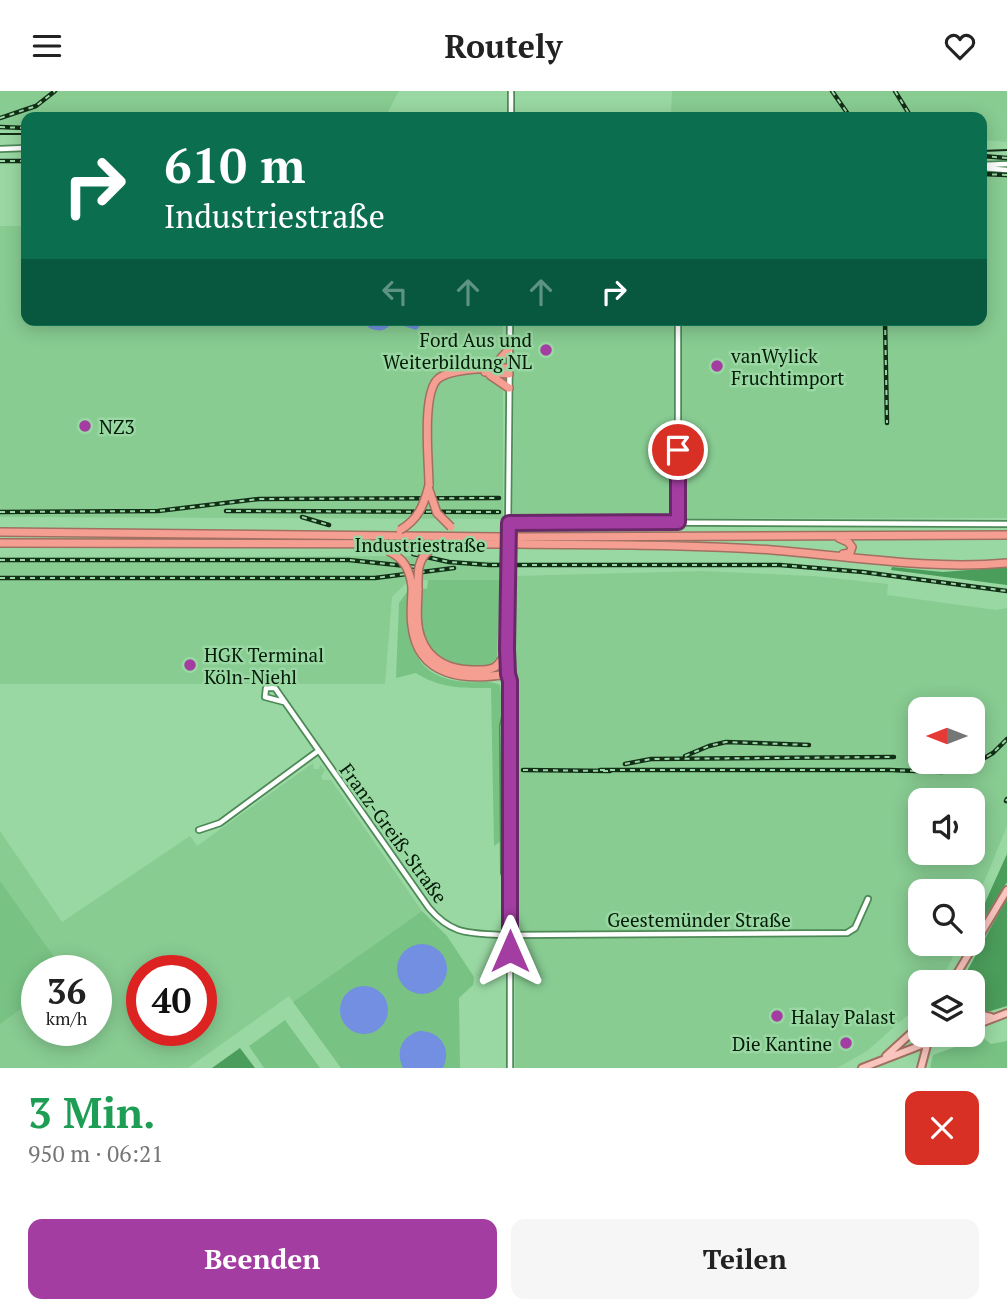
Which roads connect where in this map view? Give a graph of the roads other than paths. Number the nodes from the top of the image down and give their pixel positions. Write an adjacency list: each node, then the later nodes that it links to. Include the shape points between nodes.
1 (512, 91): 2 (street)
2 (511, 112)
3 (21, 148): 4 (street)
4 (0, 149)
5 (1007, 158): 6 (street)
6 (998, 164): 7 (street); 8 (street)
7 (1007, 164)
8 (987, 165)
9 (987, 167): 10 (street)
10 (1005, 171)
11 (510, 326): 13 (street)
12 (678, 326): 19 (street)
13 (509, 349): 14 (highway); 16 (street)
14 (492, 368): 15 (highway); 16 (highway)
15 (480, 371): 16 (highway); 17 (highway); 18 (highway, via 446,374 430,390)
16 (509, 371): 17 (street)
17 (509, 388): 20 (street)
18 (429, 485): 25 (highway, bridge, via 415,520 400,530); 26 (highway, bridge, via 437,513)
19 (678, 522): 20 (street, Industriestraße); 21 (street, Industriestraße)
20 (509, 523): 33 (street)
21 (1004, 524)
22 (0, 532): 25 (highway, Industriestraße)
23 (1007, 535): 24 (highway, Industriestraße)
24 (828, 536): 27 (highway, Industriestraße); 30 (highway, via 848,541 852,550)
25 (352, 537): 26 (highway, Industriestraße)
26 (477, 541): 27 (highway, Industriestraße, bridge); 29 (highway, Industriestraße); 32 (highway, bridge, via 430,550 420,562)
27 (515, 541): 30 (highway, Industriestraße)
28 (0, 543): 29 (highway, Industriestraße)
29 (314, 544): 32 (highway, bridge, via 398,555)
30 (824, 554): 31 (highway, Industriestraße, via 929,565)
31 (1007, 563)
32 (415, 588): 34 (highway, via 418,625 428,651 450,667); 35 (highway, via 411,625 415,641 435,667 461,676)
33 (507, 649): 34 (highway, via 497,666); 35 (street)
34 (488, 670): 35 (highway)
35 (508, 674): 41 (street)
36 (284, 702): 36 (street, Franz-Greiß-Straße, via 275,688 266,688 268,699); 37 (street, Franz-Greiß-Straße)
37 (318, 751): 38 (street, via 220,823); 41 (street, Franz-Greiß-Straße, via 439,920 453,930)
38 (199, 830)
39 (1007, 890): 42 (main road)
40 (868, 899): 41 (street, Geestemünder Straße, via 849,933)
41 (510, 935): 52 (street)
42 (960, 970)
43 (1007, 1013): 45 (main road)
44 (985, 1016): 45 (main road)
45 (997, 1017): 46 (main road)
46 (985, 1022)
47 (908, 1035): 50 (main road)
48 (915, 1047): 50 (main road)
49 (927, 1047): 53 (main road)
50 (881, 1060): 51 (main road)
51 (868, 1067)
52 (510, 1068)
53 (921, 1068)

